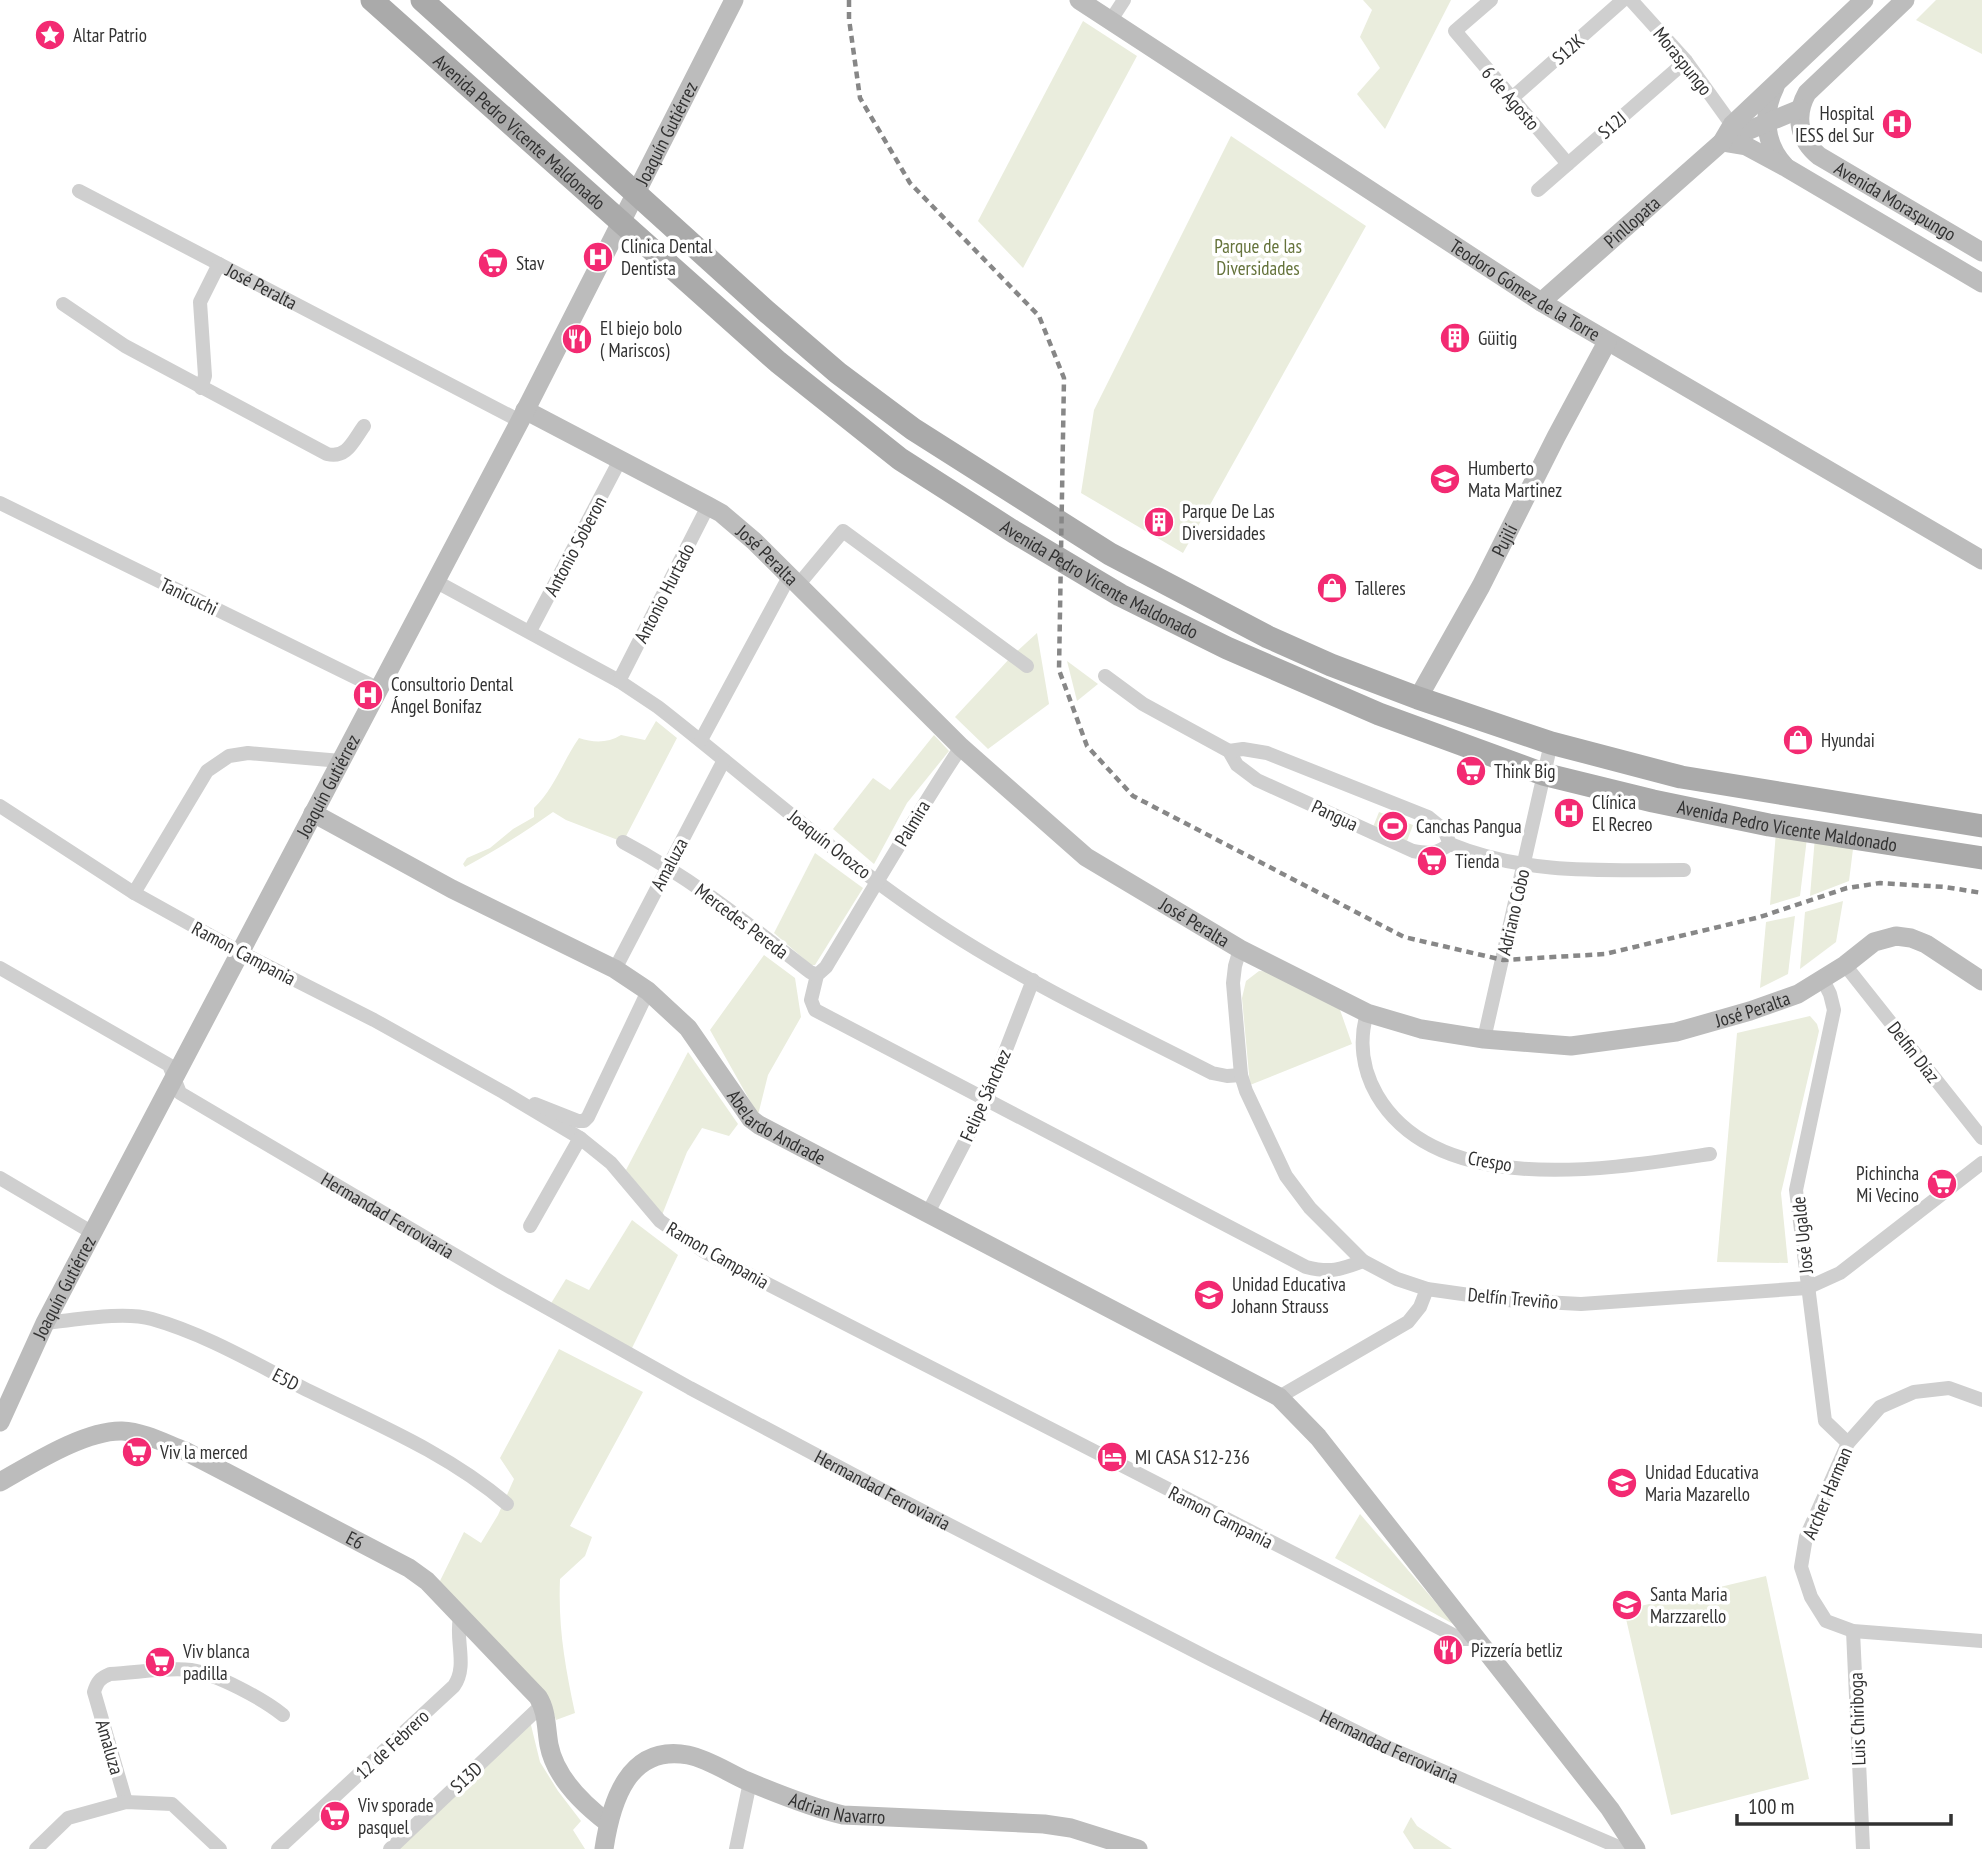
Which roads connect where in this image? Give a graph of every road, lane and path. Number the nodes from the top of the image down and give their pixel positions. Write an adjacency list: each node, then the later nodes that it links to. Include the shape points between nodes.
1 (373, 0): 23 (main road, Avenida Pedro Vicente Maldonado)
2 (422, 0): 22 (main road, Avenida Pedro Vicente Maldonado)
3 (734, 0): 22 (street, Joaquín Gutiérrez)
4 (1079, 0): 11 (street, Teodoro Gómez de la Torre)
5 (1124, 0): 11 (street)
6 (1491, 0): 14 (street, 6 de Agosto, via 1455,31)
7 (1623, 0): 14 (street, S12K)
8 (1631, 0): 12 (street, Moraspungo)
9 (1864, 0): 13 (street, Pinllopata)
10 (1905, 0): 15 (street, via 1813,86)
11 (1111, 20): 27 (street, Teodoro Gómez de la Torre)
12 (1686, 61): 17 (street, Moraspungo); 18 (street, S12J)
13 (1784, 74): 16 (street, Pinllopata, via 1769,102); 17 (street, Pinllopata)
14 (1512, 98): 18 (street, 6 de Agosto)
15 (1800, 109): 16 (street, Pinllopata); 24 (street, Avenida Moraspungo, via 1801,130 1811,150)
16 (1766, 123): 17 (street, Pinllopata); 19 (street, Avenida Moraspungo, via 1772,148)
17 (1727, 133): 19 (street, Avenida Moraspungo); 27 (street, Pinllopata)
18 (1568, 164): 20 (street, S12J)
19 (1787, 168): 26 (street, Avenida Moraspungo)
20 (1538, 190)
21 (79, 191): 25 (street, José Peralta)
22 (635, 193): 23 (street, Joaquín Gutiérrez); 44 (main road, Avenida Pedro Vicente Maldonado, via 838,373 913,429 1070,531 1268,637)
23 (620, 222): 31 (street, Joaquín Gutiérrez); 51 (main road, Avenida Pedro Vicente Maldonado, via 778,362 900,459 1014,533 1120,595 1227,648 1379,714)
24 (1982, 252)
25 (219, 264): 30 (street, via 200,302 205,376); 31 (street, José Peralta)
26 (1982, 283)
27 (1541, 302): 29 (street, Teodoro Gómez de la Torre)
28 (63, 304): 30 (street, via 125,346)
29 (1607, 342): 36 (street, Teodoro Gómez de la Torre); 44 (street, Pujilí)
30 (201, 388): 32 (street, via 327,454 346,453)
31 (523, 416): 33 (street, José Peralta); 38 (street, Joaquín Gutiérrez)
32 (364, 426)
33 (620, 460): 35 (street, José Peralta); 39 (street, Antonio Soberon)
34 (0, 503): 43 (street, Tanicuchi)
35 (708, 506): 37 (street, José Peralta, via 744,531); 42 (street, Antonio Hurtado)
36 (1982, 561)
37 (794, 580): 40 (street, via 843,530); 45 (street); 47 (street, José Peralta)
38 (435, 582): 39 (street, Joaquín Orozco); 43 (street, Joaquín Gutiérrez)
39 (530, 631): 42 (street, Joaquín Orozco)
40 (1027, 666)
41 (1105, 676): 48 (street, Pangua, via 1143,704)
42 (619, 681): 45 (street, Joaquín Orozco)
43 (379, 689): 50 (street, Joaquín Gutiérrez)
44 (1418, 698): 46 (main road, Avenida Pedro Vicente Maldonado)
45 (701, 740): 49 (street, Joaquín Orozco)
46 (1551, 743): 51 (street, Adriano Cobo); 54 (main road, Avenida Pedro Vicente Maldonado, via 1681,777)
47 (961, 747): 61 (street, Palmira); 63 (street, José Peralta, via 1086,857)
48 (1229, 751): 56 (street, Pangua, via 1267,753 1428,817 1444,830); 56 (street, Pangua, via 1237,765 1257,780 1413,851 1440,852)
49 (724, 760): 59 (street, Amaluza); 61 (street, Joaquín Orozco)
50 (341, 761): 53 (street, Joaquín Gutiérrez); 62 (street, via 248,753 229,756 207,771)
51 (1543, 774): 57 (main road, Avenida Pedro Vicente Maldonado, via 1769,825); 58 (street, Adriano Cobo)
52 (0, 806): 62 (street, Ramon Campania)
53 (313, 813): 64 (street, Joaquín Gutiérrez); 67 (street, Abelardo Andrade, via 452,889)
54 (1982, 826)
55 (623, 842): 59 (street, Mercedes Pereda)
56 (1450, 844): 58 (street, Pangua, via 1479,856)
57 (1982, 858)
58 (1524, 865): 60 (street, Pangua); 74 (street, Adriano Cobo)
59 (668, 866): 67 (street, Amaluza); 68 (street, Mercedes Pereda)
60 (1684, 870)
61 (878, 882): 68 (street, Palmira); 69 (street, Joaquín Orozco, via 962,940)
62 (134, 894): 64 (street, Ramon Campania)
63 (1240, 949): 73 (street, José Peralta); 75 (street, Delfín Treviño, via 1233,983)
64 (240, 952): 76 (street, Joaquín Gutiérrez); 78 (street, Ramon Campania, via 374,1020)
65 (1846, 965): 70 (street, José Peralta); 71 (street, José Peralta, via 1874,942 1904,937 1926,944); 80 (street, Delfin Díaz)
66 (0, 968): 76 (street, via 169,1065)
67 (615, 969): 72 (street, Abelardo Andrade)
68 (817, 975): 77 (street, via 811,1000 815,1010)
69 (1033, 980): 75 (street, Joaquín Orozco, via 1212,1073); 77 (street, Felipe Sánchez)
70 (1823, 980): 74 (street, José Peralta, via 1762,1007 1676,1032 1571,1046); 88 (street, José Ugalde, via 1834,1010 1796,1190)
71 (1982, 981)
72 (648, 991): 78 (street, via 589,1117 578,1121 542,1105); 91 (street, Abelardo Andrade, via 685,1024 759,1125)
73 (1367, 1013): 74 (street, José Peralta); 81 (street, Crespo, via 1362,1052 1384,1106 1398,1122 1450,1154 1519,1167 1567,1170)
74 (1484, 1039)
75 (1241, 1075): 87 (street, Delfín Treviño, via 1286,1176 1310,1208)
76 (174, 1079): 86 (street, Joaquín Gutiérrez); 113 (street, Hermandad Ferroviaria, via 180,1093 690,1388 1365,1736)
77 (986, 1101): 84 (street, Felipe Sánchez); 87 (street, via 1306,1267 1339,1271)
78 (526, 1106): 79 (street, Ramon Campania)
79 (580, 1138): 85 (street); 99 (street, Ramon Campania, via 611,1163 660,1221 705,1252 1461,1639)
80 (1982, 1138)
81 (1710, 1154)
82 (1982, 1163): 88 (street, Delfín Treviño, via 1840,1273)
83 (0, 1178): 86 (street)
84 (931, 1207)
85 (530, 1226)
86 (93, 1233): 90 (street, Joaquín Gutiérrez)
87 (1363, 1261): 89 (street, Delfín Treviño)
88 (1807, 1288): 89 (street, Delfín Treviño, via 1581,1304); 94 (street, José Ugalde, via 1825,1421)
89 (1427, 1289): 91 (street, via 1408,1322)
90 (45, 1323): 93 (street, Joaquín Gutiérrez); 96 (street, E5D, via 102,1317 150,1319 209,1341 413,1443 485,1485)
91 (1279, 1397): 99 (street, via 1318,1437)
92 (1982, 1400): 94 (street, Archer Harman, via 1949,1388 1913,1392 1880,1407)
93 (0, 1422)
94 (1848, 1443): 98 (street, Archer Harman, via 1806,1536 1801,1567 1811,1597 1826,1621)
95 (0, 1482): 97 (street, E6, via 96,1435 120,1431 146,1435 409,1568)
96 (508, 1504)
97 (460, 1618): 101 (street, E6); 108 (street, 12 de Febrero, via 461,1671 454,1686)
98 (1853, 1631): 100 (street); 115 (street, Luis Chiriboga)
99 (1476, 1639): 114 (street)
100 (1982, 1641)
101 (543, 1704): 105 (street, via 549,1748 563,1778 587,1808); 109 (street, S13D)
102 (283, 1715): 104 (street, Amaluza, via 244,1691 192,1670 103,1677 94,1692)
103 (750, 1782): 105 (street, Adrian Navarro, via 691,1755 672,1753 645,1760 621,1785); 111 (street); 112 (street, Adrian Navarro, via 843,1815 1044,1824)
104 (126, 1802): 106 (street, via 68,1818); 107 (street, via 172,1804)
105 (608, 1823): 110 (street, Adrian Navarro)
106 (38, 1848)
107 (220, 1849)
108 (278, 1849)
109 (390, 1849)
110 (604, 1849)
111 (737, 1849)
112 (1138, 1849)
113 (1623, 1849)
114 (1636, 1849)
115 (1863, 1849)

